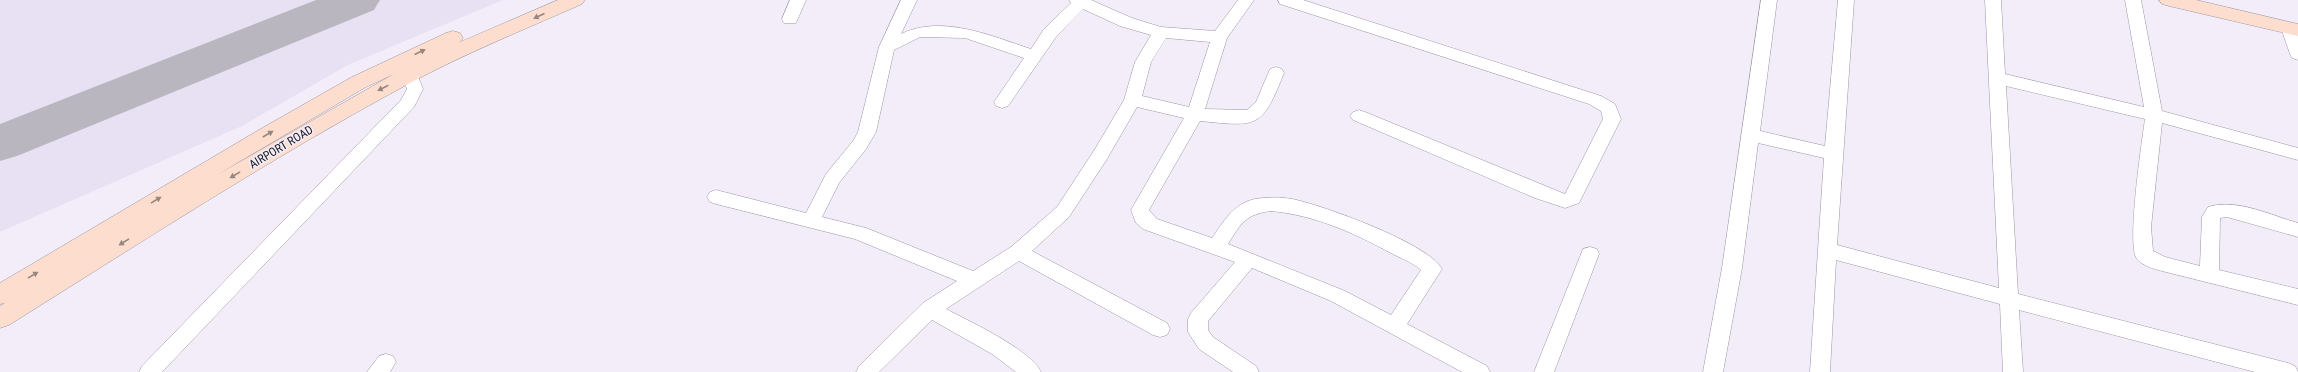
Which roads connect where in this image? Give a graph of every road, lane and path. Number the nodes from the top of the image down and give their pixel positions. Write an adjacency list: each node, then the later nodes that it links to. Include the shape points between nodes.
1 (539, 0): 42 (street, AIRPORT ROAD, one-way to 1, via 359,82 420,52)
2 (575, 0): 22 (street, AIRPORT ROAD, one-way to 22)
3 (798, 0): 14 (street)
4 (909, 0): 18 (street)
5 (1246, 0): 17 (street)
6 (1286, 0): 28 (street, via 1595,100 1609,108 1612,119 1573,198 1565,201)
7 (1769, 0): 29 (street)
8 (1993, 0): 23 (street)
9 (2133, 0): 27 (street)
10 (2169, 0): 15 (street)
11 (2209, 0): 15 (street)
12 (1079, 1): 16 (street, via 1126,22); 20 (street, via 1050,33)
13 (1844, 1): 30 (street)
14 (790, 19)
15 (2295, 26): 19 (street)
16 (1161, 32): 17 (street); 24 (street, via 1143,62)
17 (1219, 37): 26 (street)
18 (887, 47): 20 (street, via 918,32 966,33); 33 (street, via 867,132 860,145 832,179)
19 (2298, 54)
20 (1035, 56): 25 (street)
21 (1276, 73): 26 (street, via 1258,111 1252,116)
22 (410, 75): 46 (street, AIRPORT ROAD, one-way to 46, via 292,140); 49 (street, via 415,89 408,103)
23 (1996, 78): 27 (street); 43 (street)
24 (1132, 100): 26 (street); 37 (street, via 1063,212)
25 (1002, 102)
26 (1195, 114): 35 (street, via 1140,210 1143,218 1150,224)
27 (2154, 115): 31 (street); 40 (street, via 2142,227 2143,252 2152,260)
28 (1359, 116)
29 (1750, 135): 30 (street); 55 (street, via 1732,268)
30 (1833, 154): 36 (street)
31 (2298, 154)
32 (716, 197): 33 (street)
33 (811, 220): 41 (street, via 886,242)
34 (2298, 230): 40 (street, via 2227,210 2214,212 2211,217)
35 (1216, 247): 39 (street); 47 (street, via 1236,218 1256,205 1268,204 1310,211 1371,234 1424,262 1432,269)
36 (1828, 250): 43 (street); 56 (street)
37 (1018, 252): 41 (street); 48 (street)
38 (1590, 254): 54 (street)
39 (1249, 259): 47 (street, via 1338,296); 52 (street, via 1198,319 1198,332 1206,343)
40 (2209, 276): 44 (street)
41 (974, 280): 45 (street)
42 (0, 295)
43 (2008, 297): 57 (street); 58 (street)
44 (2298, 297)
45 (930, 309): 50 (street); 51 (street, via 999,348)
46 (0, 318)
47 (1395, 326): 53 (street)
48 (1160, 329)
49 (150, 372)
50 (866, 372)
51 (1031, 372)
52 (1249, 372)
53 (1480, 372)
54 (1544, 372)
55 (1713, 372)
56 (1820, 372)
57 (2013, 372)
58 (2288, 372)

